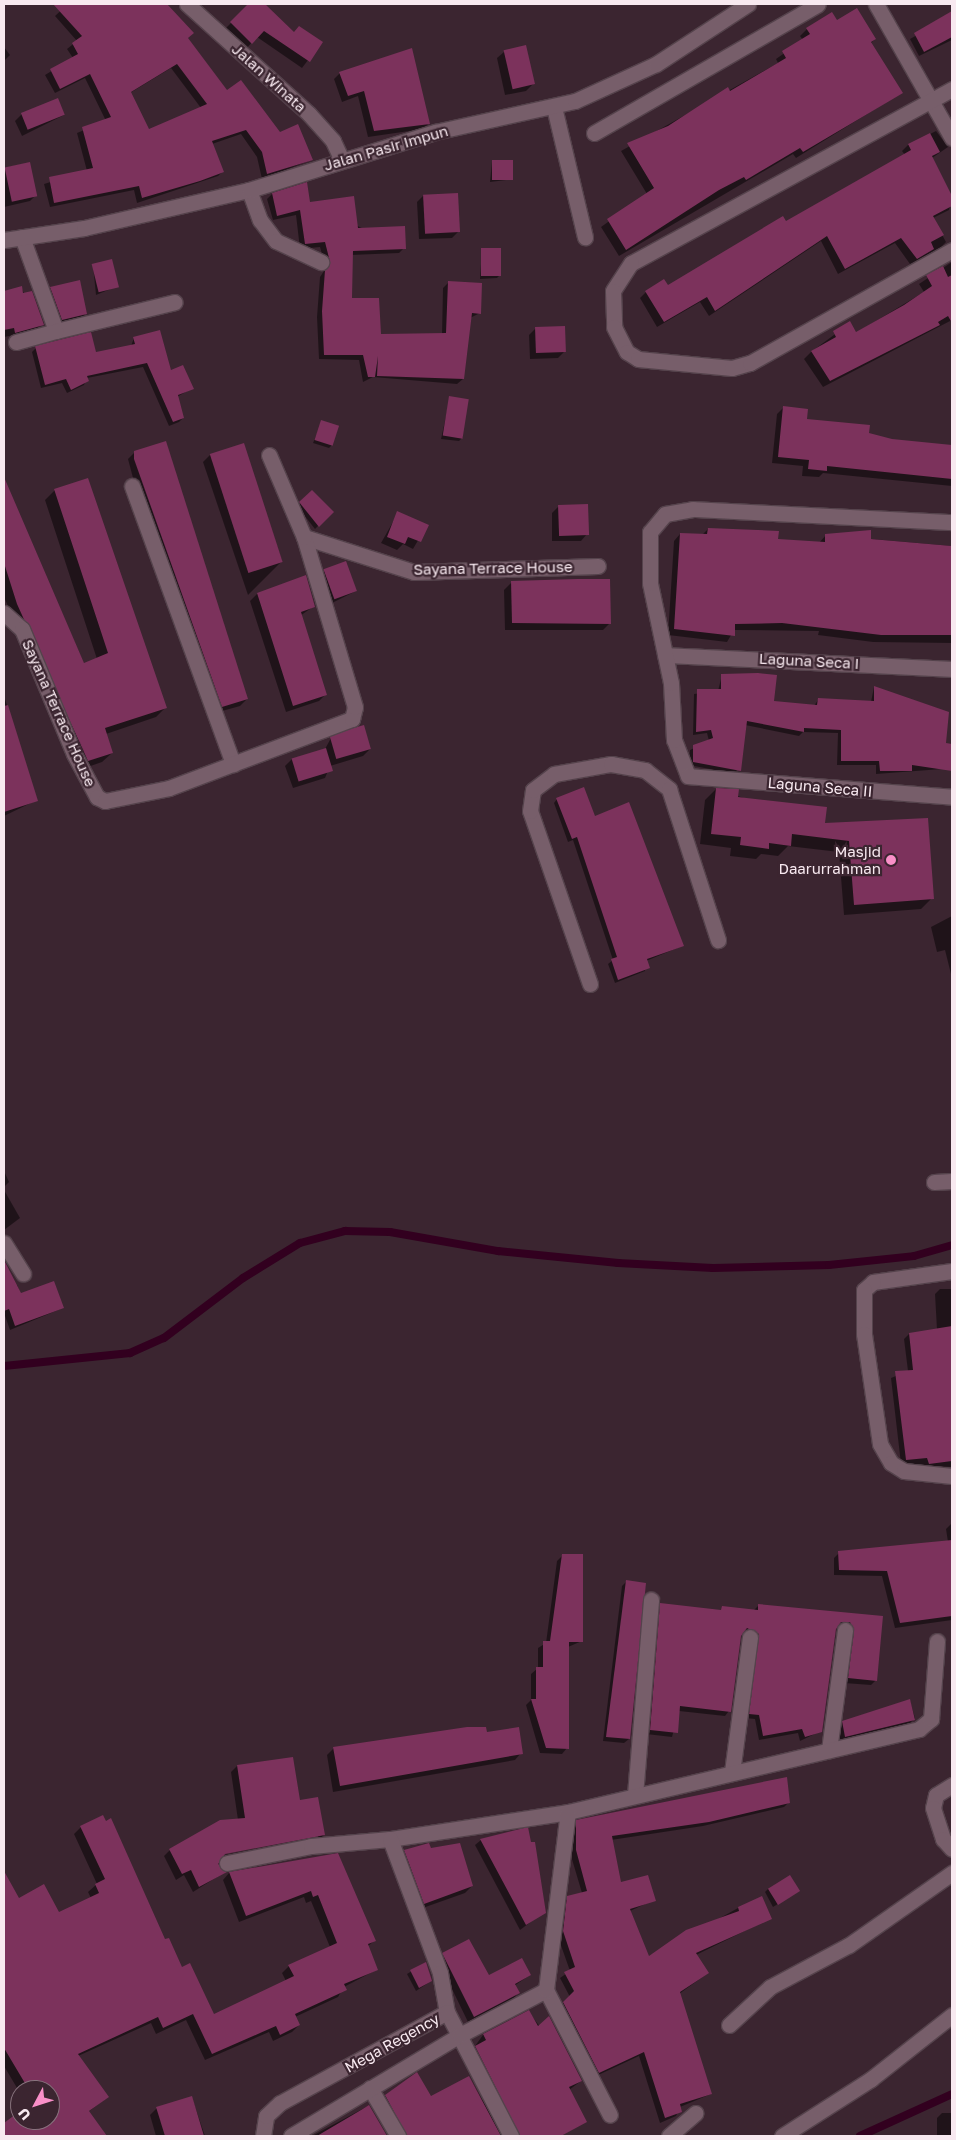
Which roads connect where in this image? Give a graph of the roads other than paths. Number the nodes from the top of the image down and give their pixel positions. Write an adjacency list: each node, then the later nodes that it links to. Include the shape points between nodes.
1 (187, 4): 10 (street, Jalan Winata, via 309,114 333,141)
2 (818, 4): 8 (street)
3 (876, 4): 6 (street)
4 (739, 6): 7 (street, Jalan Pasir Impun, via 656,64)
5 (952, 89): 6 (street)
6 (931, 100): 9 (street); 15 (street, via 631,263 613,291 614,327 627,352 638,359 732,368 750,363)
7 (554, 107): 10 (street, Jalan Pasir Impun, via 435,132); 13 (street)
8 (594, 134)
9 (952, 138)
10 (342, 160): 11 (street, Jalan Pasir Impun)
11 (249, 190): 12 (street, Jalan Pasir Impun, via 84,228); 16 (street, via 260,220 276,241)
12 (22, 237): 14 (street, Jalan Pasir Impun); 18 (street)
13 (585, 237)
14 (4, 240)
15 (952, 250)
16 (321, 262)
17 (175, 302): 18 (street)
18 (56, 331): 19 (street)
19 (16, 342)
20 (269, 455): 23 (street, Sayana Terrace House)
21 (132, 486): 28 (street)
22 (952, 522): 26 (street, via 693,508 665,514 650,532 649,556 650,583)
23 (304, 537): 24 (street, Sayana Terrace House, via 414,572); 28 (street, Sayana Terrace House, via 355,707 352,718)
24 (598, 566)
25 (4, 613): 28 (street, Sayana Terrace House, via 22,629 96,797 105,801 169,788)
26 (665, 655): 27 (street, Laguna Seca I); 29 (street, via 674,740)
27 (952, 669)
28 (233, 764)
29 (688, 776): 30 (street); 31 (street, Laguna Seca II)
30 (669, 789): 32 (street); 33 (street, via 645,770 611,764 554,774 533,790 530,811)
31 (952, 797)
32 (718, 940)
33 (590, 984)
34 (952, 1181): 35 (street)
35 (934, 1182)
36 (4, 1243): 38 (street)
37 (952, 1271): 39 (street, via 873,1282 864,1290 864,1334 880,1444 891,1463 904,1471)
38 (24, 1273)
39 (952, 1476)
40 (651, 1600): 47 (street)
41 (845, 1630): 44 (street)
42 (750, 1637): 45 (street)
43 (937, 1641): 44 (street, via 931,1719 926,1725)
44 (829, 1750): 45 (street)
45 (732, 1772): 47 (street)
46 (952, 1785): 50 (street, via 936,1795 933,1808 943,1838)
47 (634, 1795): 48 (street)
48 (568, 1812): 49 (street); 53 (street)
49 (390, 1839): 51 (street, via 311,1846); 54 (street, via 440,1973)
50 (952, 1849)
51 (227, 1862)
52 (952, 1873): 56 (street, via 849,1944 770,1987)
53 (546, 1990): 57 (street); 60 (street)
54 (448, 2012): 57 (street, Mega Regency); 61 (street, Mega Regency, via 280,2104 266,2116)
55 (952, 2015): 66 (street, via 871,2079)
56 (729, 2026)
57 (460, 2035): 58 (street, Mega Regency); 64 (street)
58 (370, 2088): 62 (street, Mega Regency); 63 (street)
59 (695, 2113): 65 (street)
60 (610, 2115)
61 (263, 2136)
62 (291, 2136)
63 (398, 2136)
64 (511, 2136)
65 (669, 2136)
66 (782, 2136)

